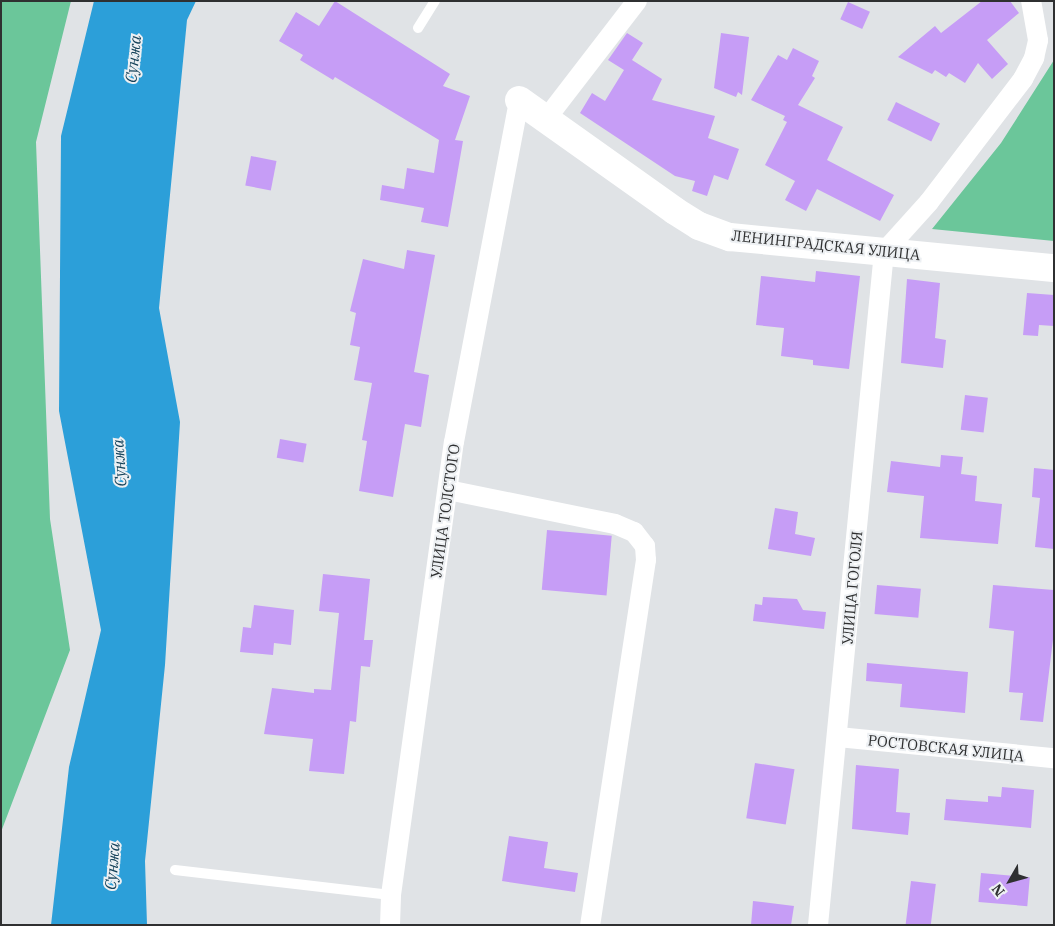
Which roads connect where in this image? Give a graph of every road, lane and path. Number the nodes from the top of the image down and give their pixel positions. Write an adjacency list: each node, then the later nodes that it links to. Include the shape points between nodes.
1 (436, 1): 4 (lane)
2 (638, 1): 6 (street)
3 (1031, 1): 7 (street, via 1038,40 1024,78 928,202)
4 (418, 28)
5 (519, 100): 6 (main road, ЛЕНИНГРАДСКАЯ УЛИЦА); 9 (street, УЛИЦА ТОЛСТОГО)
6 (546, 119): 7 (main road, ЛЕНИНГРАДСКАЯ УЛИЦА, via 700,226 730,237)
7 (884, 252): 8 (main road, ЛЕНИНГРАДСКАЯ УЛИЦА); 10 (street, УЛИЦА ГОГОЛЯ)
8 (1054, 268)
9 (448, 490): 13 (street, УЛИЦА ТОЛСТОГО); 15 (street, via 615,524 634,532 645,546 646,560)
10 (838, 737): 11 (street, РОСТОВСКАЯ УЛИЦА); 16 (street, УЛИЦА ГОГОЛЯ)
11 (1054, 758)
12 (175, 870): 13 (lane)
13 (391, 895): 14 (street, УЛИЦА ТОЛСТОГО)
14 (390, 925)
15 (590, 925)
16 (818, 925)

